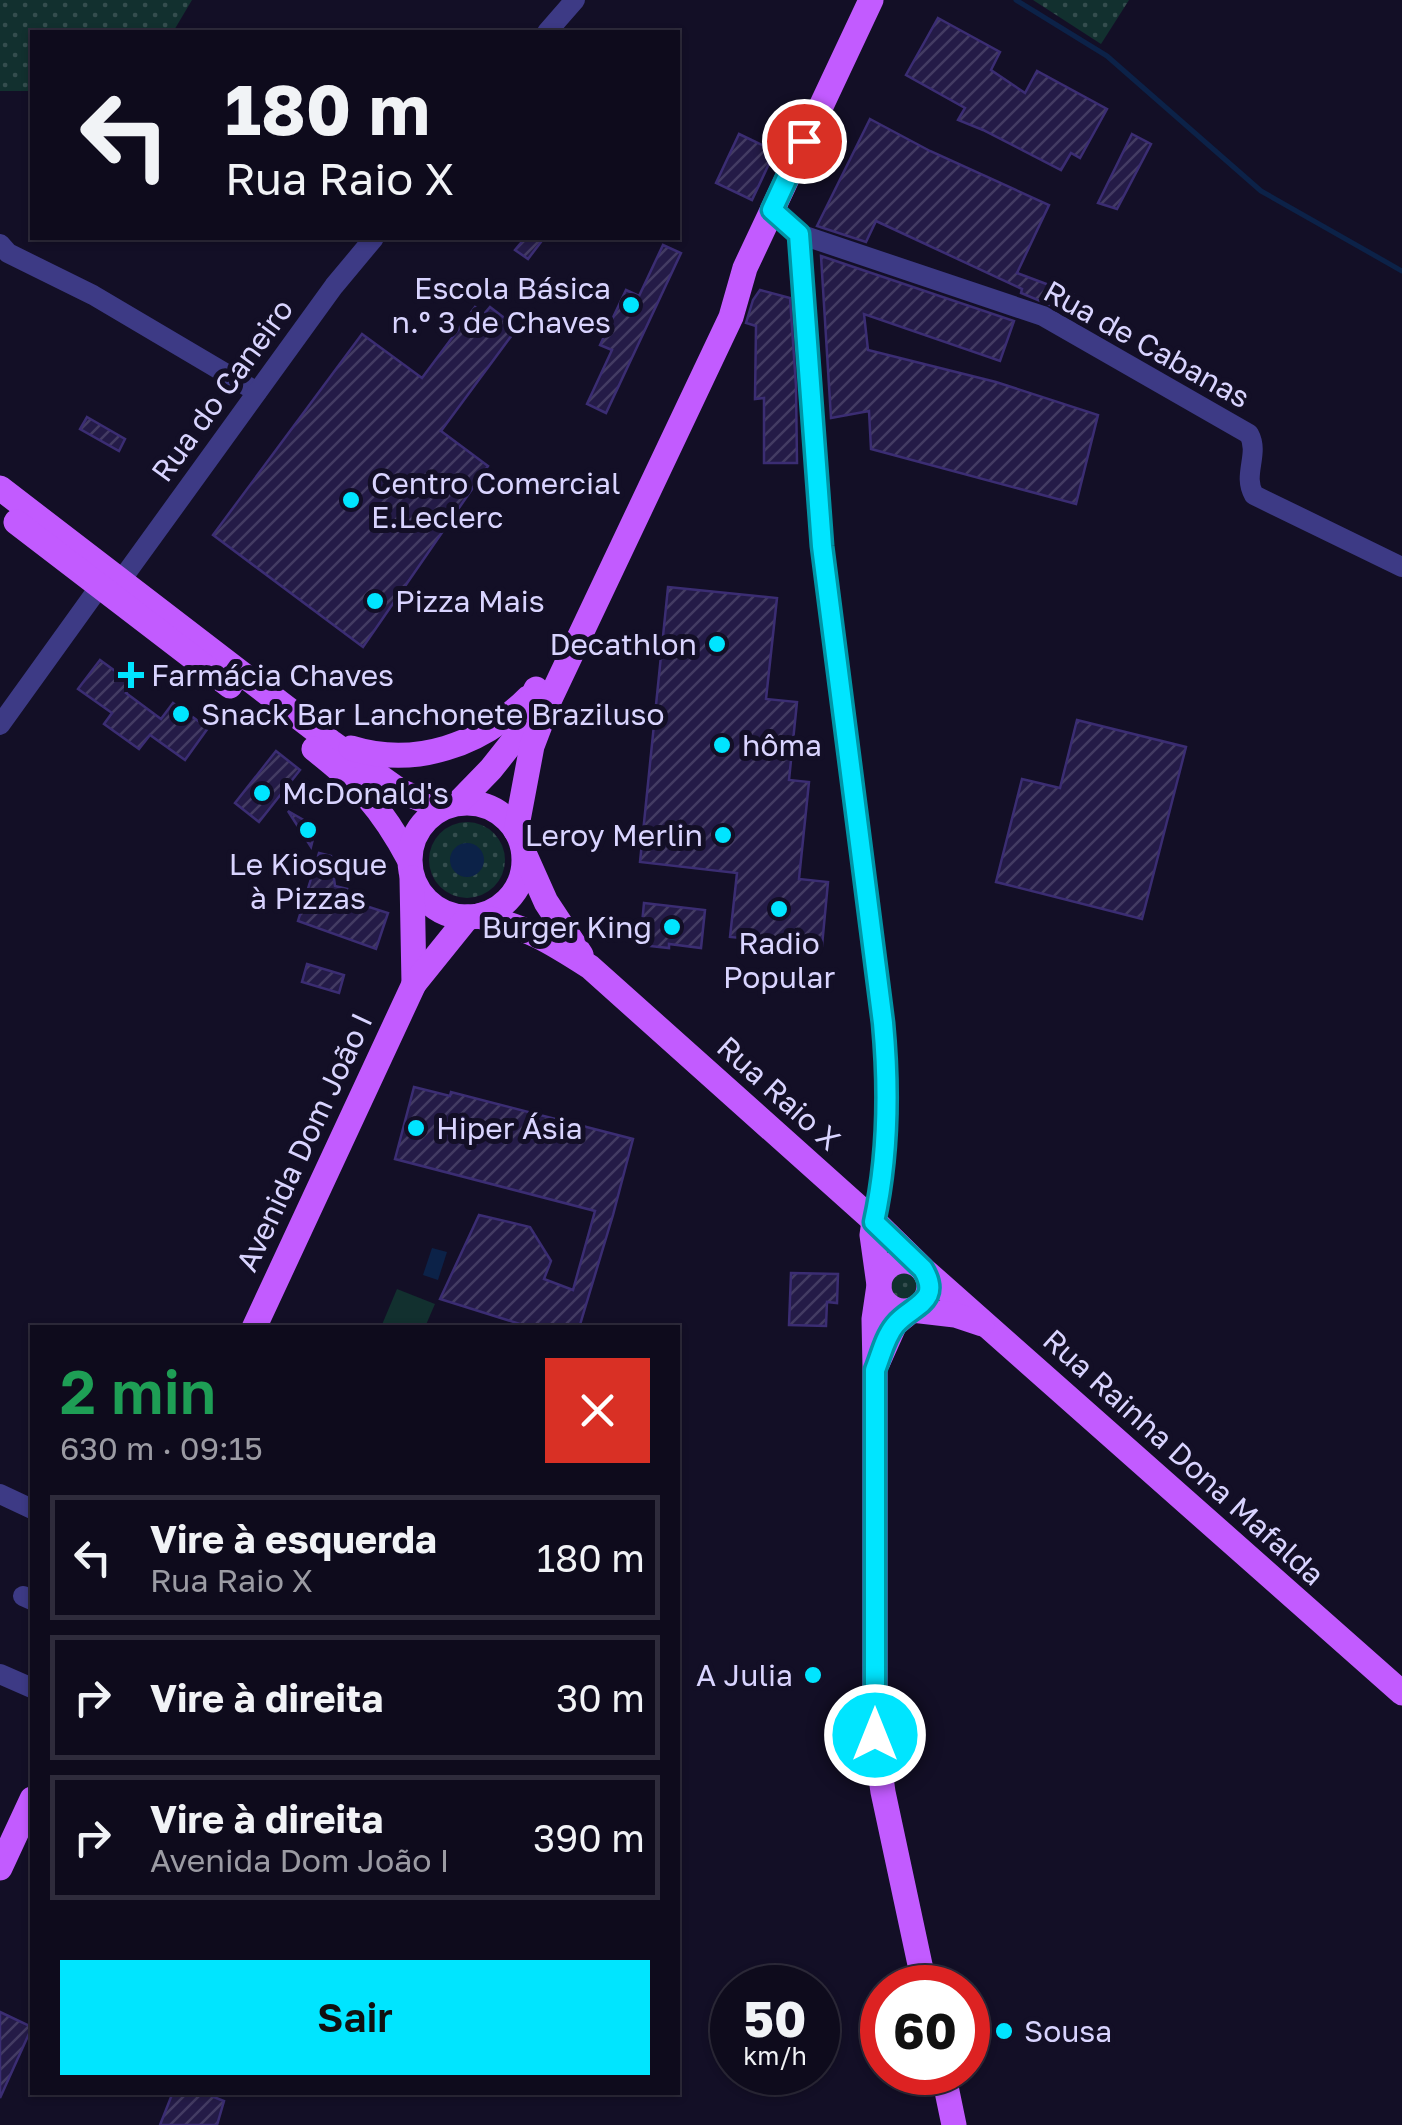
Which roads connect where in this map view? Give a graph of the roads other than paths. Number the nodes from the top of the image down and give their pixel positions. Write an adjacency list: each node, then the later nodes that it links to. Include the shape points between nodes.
1 (576, 0): 3 (street)
2 (871, 0): 4 (main road)
3 (549, 30)
4 (772, 210): 5 (street); 8 (main road)
5 (799, 234): 12 (street, Rua de Cabanas, via 1042,316 1249,434 1254,495); 23 (street, via 822,546 886,1062)
6 (372, 240): 9 (street, Rua do Caneiro)
7 (0, 244): 9 (street)
8 (745, 268): 14 (main road, via 715,311); 18 (main road, via 731,317 550,699 532,746)
9 (257, 392): 13 (street, Rua do Caneiro)
10 (0, 488): 13 (main road)
11 (0, 510): 13 (main road)
12 (1402, 568)
13 (111, 586): 15 (street, Rua do Caneiro); 16 (main road); 19 (main road, via 355,783 384,815)
14 (535, 692): 16 (main road, via 482,734 434,752 378,756); 17 (main road, via 514,740)
15 (0, 726)
16 (332, 742): 17 (main road, via 400,791)
17 (450, 805): 18 (main road, via 492,808); 19 (main road, via 418,829)
18 (520, 841): 20 (main road, via 524,869 518,886 494,910); 21 (main road, Rua Raio X, via 546,902)
19 (410, 869): 20 (main road, via 433,906); 22 (main road, Avenida Dom João I)
20 (473, 916): 21 (main road, Rua Raio X, via 526,929); 22 (main road, Avenida Dom João I)
21 (590, 968): 23 (main road, Rua Raio X)
22 (414, 984): 27 (main road, Avenida Dom João I)
23 (874, 1222): 24 (main road, Rua Raio X); 25 (main road)
24 (923, 1269): 25 (main road, via 896,1262); 26 (main road, via 930,1288); 28 (main road, Rua Rainha Dona Mafalda)
25 (879, 1285): 26 (main road, via 889,1307); 29 (main road)
26 (912, 1310): 28 (main road); 29 (main road, via 895,1324)
27 (255, 1325)
28 (991, 1328): 34 (main road, Rua Rainha Dona Mafalda)
29 (875, 1370): 37 (main road, via 875,1735)
30 (0, 1494): 31 (street)
31 (30, 1508)
32 (0, 1674): 33 (street)
33 (30, 1685)
34 (1402, 1693)
35 (30, 1803): 36 (main road)
36 (0, 1868)
37 (920, 1965)
38 (948, 2095): 39 (main road)
39 (954, 2125)

